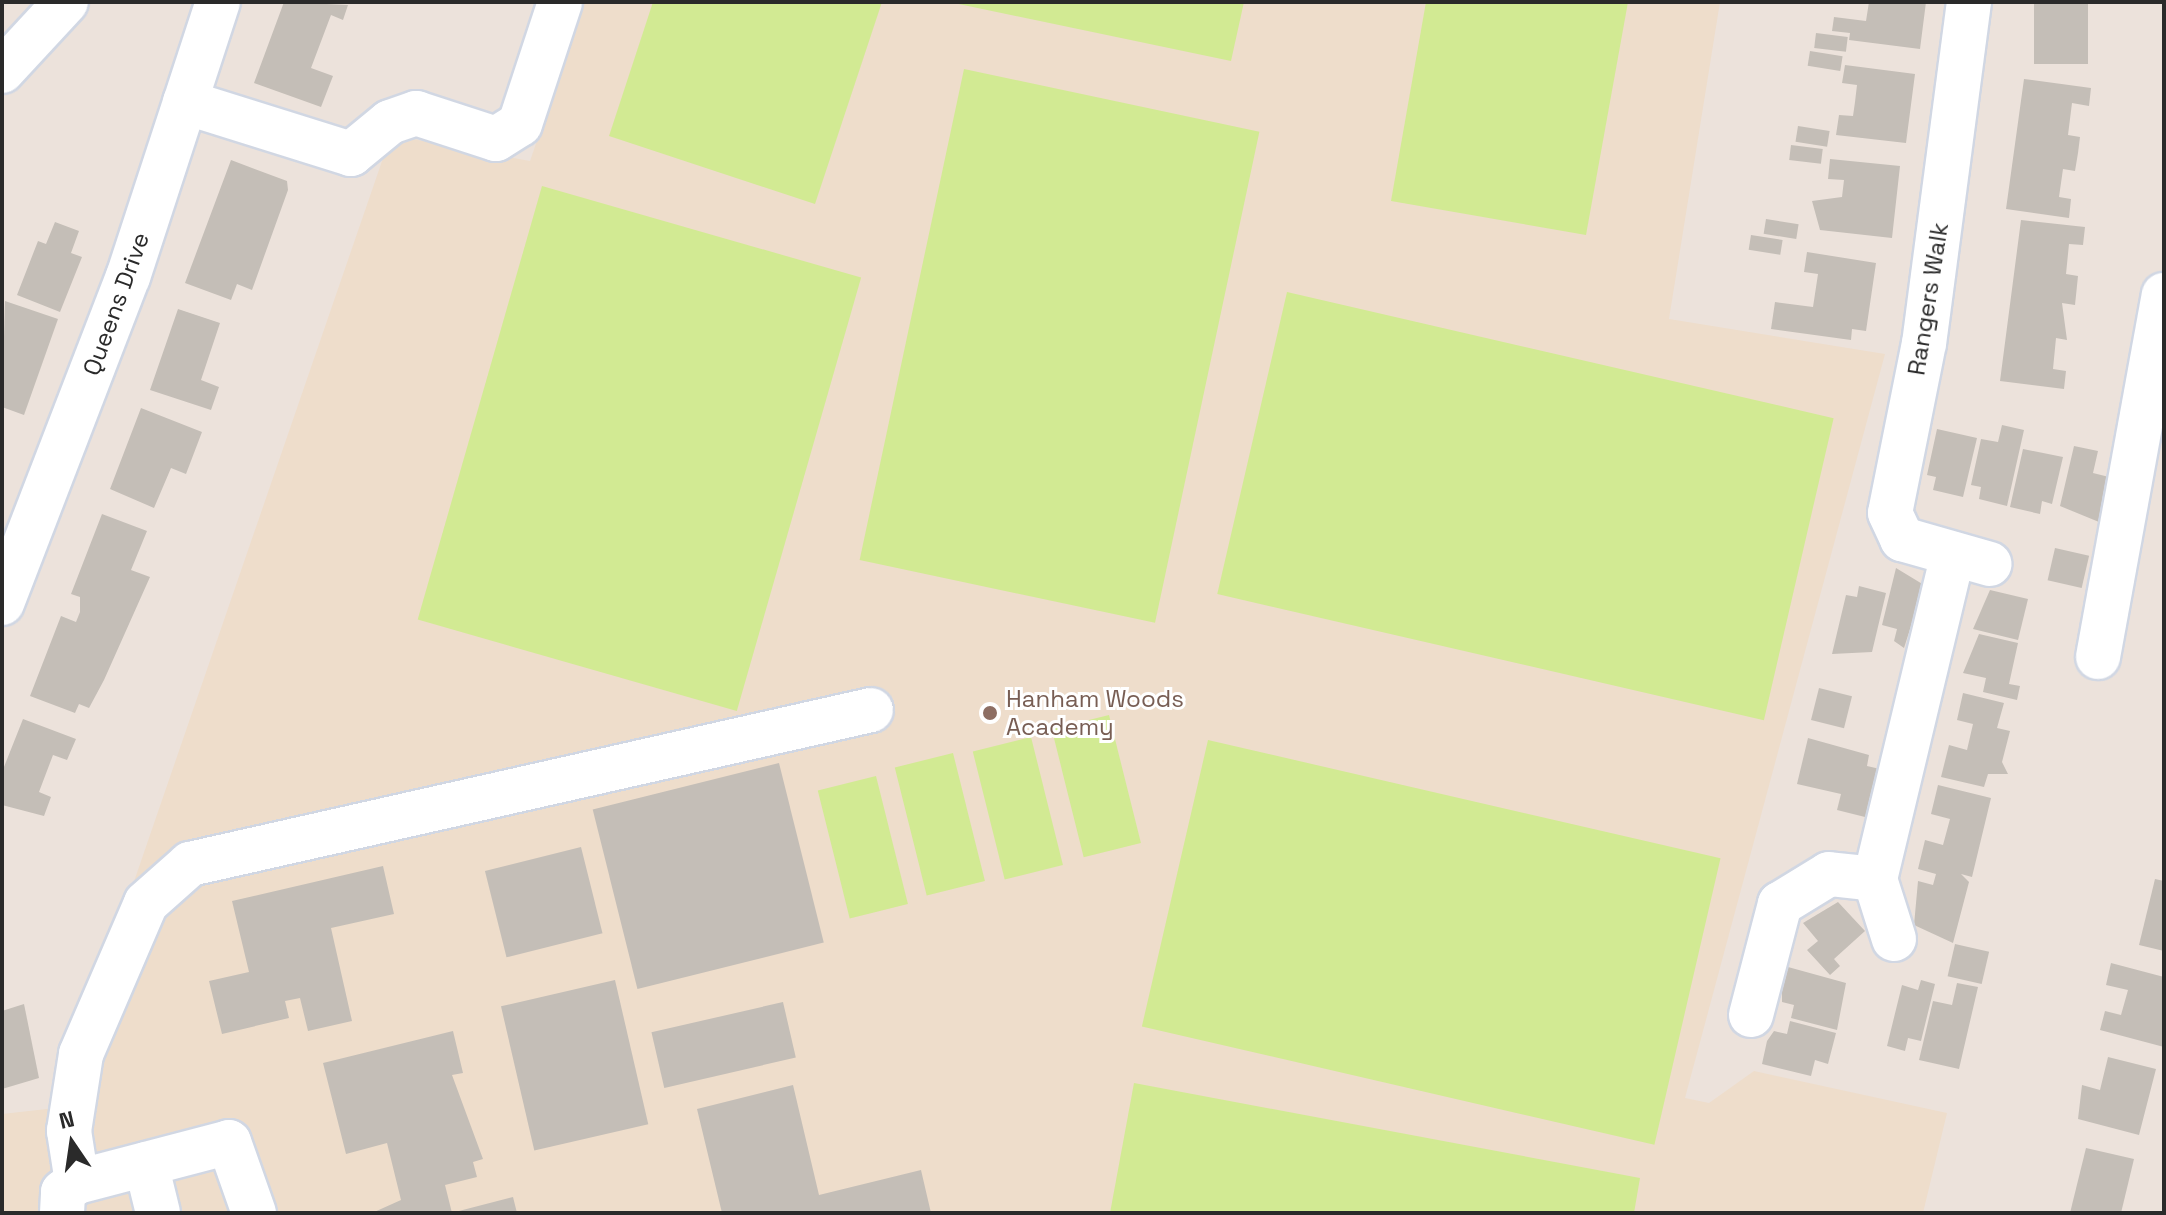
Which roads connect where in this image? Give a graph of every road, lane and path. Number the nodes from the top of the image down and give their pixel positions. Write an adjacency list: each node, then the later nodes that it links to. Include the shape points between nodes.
1 (66, 2): 5 (street)
2 (218, 2): 6 (street, Queens Drive)
3 (560, 2): 6 (street, via 520,124 496,139 416,113 390,122 351,154)
4 (1969, 2): 11 (street, Rangers Walk, via 1924,343 1890,513 1902,539 1972,559)
5 (2, 71)
6 (185, 102): 8 (street, Queens Drive, via 128,277)
7 (2164, 295): 9 (street)
8 (3, 596)
9 (2098, 657)
10 (871, 710): 15 (street, via 190,864 146,903 81,1054 69,1131)
11 (1875, 879): 12 (street); 13 (street, via 1829,874 1780,904)
12 (1894, 939)
13 (1751, 1015)
14 (146, 1164): 15 (street); 16 (street); 17 (street, via 229,1142)
15 (70, 1197)
16 (158, 1213)
17 (254, 1213)

